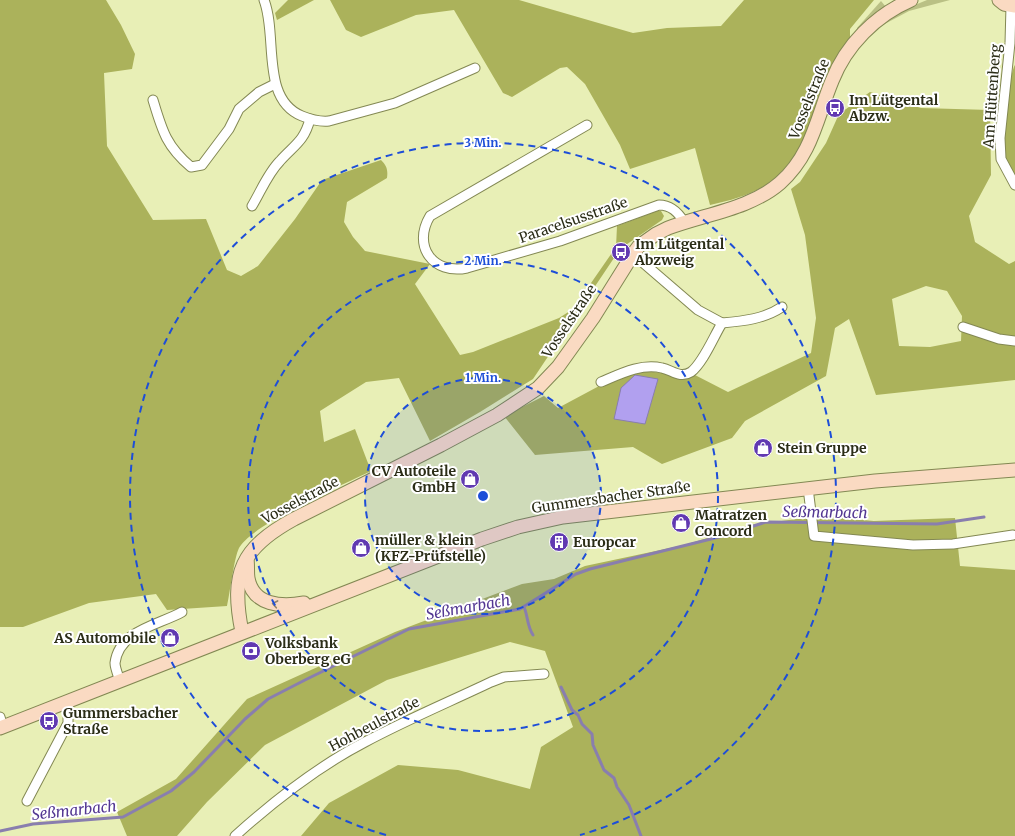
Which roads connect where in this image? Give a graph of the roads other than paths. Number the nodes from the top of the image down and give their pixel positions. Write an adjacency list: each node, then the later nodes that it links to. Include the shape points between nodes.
1 (264, 0): 6 (street, via 269,16)
2 (911, 0): 12 (street, Vosselstraße, via 890,11 853,44 832,80 805,153 780,183 751,201)
3 (999, 0): 4 (street)
4 (1013, 6): 10 (street, Am Hüttenberg, via 1000,138 1001,159)
5 (474, 68): 8 (street, via 395,103 329,121 319,122)
6 (275, 84): 7 (street, via 259,92 239,109 202,165 191,167 176,154 161,127); 8 (street, via 288,108)
7 (154, 100)
8 (310, 119): 11 (street, via 300,143 279,161)
9 (587, 125): 12 (street, Paracelsusstraße, via 430,216 423,238 424,246 433,261 452,270 467,268 560,241 659,205 673,209)
10 (1015, 185)
11 (252, 206)
12 (684, 222): 13 (street, Vosselstraße, via 656,234)
13 (633, 254): 15 (street, via 698,310); 22 (street, Vosselstraße, via 593,318 558,367 538,388 497,415 274,530 260,541)
14 (782, 307): 15 (street, via 770,314 749,320)
15 (722, 323): 18 (street, via 697,366 689,373 674,374 663,368 637,367)
16 (963, 327): 17 (street, via 999,339)
17 (1015, 341)
18 (600, 382)
19 (1015, 470): 20 (street, Gummersbacher Straße)
20 (808, 488): 21 (street, via 814,536 913,545 953,544); 23 (street, Gummersbacher Straße, via 538,521 482,539)
21 (1013, 535)
22 (247, 557): 23 (street, one-way to 22, via 282,606 269,603 252,590 248,578); 25 (street, Vosselstraße, via 242,567 238,588 238,611)
23 (328, 599): 25 (street, Gummersbacher Straße)
24 (182, 612): 27 (street, via 135,633 120,648 115,664)
25 (242, 632): 27 (street, Gummersbacher Straße)
26 (544, 674): 31 (street, Hohbeulstraße, via 504,677 364,742 271,804)
27 (120, 681): 28 (street, Gummersbacher Straße)
28 (68, 701): 29 (street, Gummersbacher Straße); 30 (street, via 68,723)
29 (1, 724)
30 (27, 801)
31 (235, 836)

